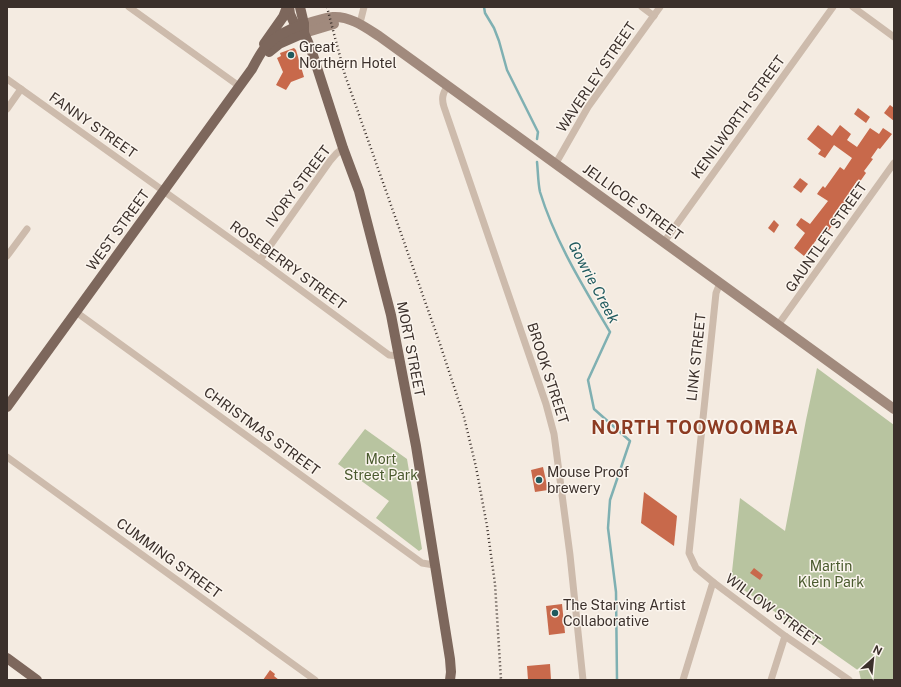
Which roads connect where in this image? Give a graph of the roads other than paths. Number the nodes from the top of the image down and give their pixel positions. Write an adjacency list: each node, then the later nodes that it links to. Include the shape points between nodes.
1 (129, 7): 17 (street)
2 (288, 7): 11 (main road, MORT STREET); 13 (main road, via 264,42)
3 (300, 7): 11 (main road, MORT STREET)
4 (364, 7): 10 (street)
5 (642, 7): 9 (street)
6 (660, 7): 9 (street, WAVERLEY STREET)
7 (832, 7): 25 (street, KENILWORTH STREET)
8 (853, 7): 12 (street)
9 (654, 16): 21 (street, WAVERLEY STREET)
10 (357, 22): 11 (main road); 16 (main road, JELLICOE STREET)
11 (301, 28): 13 (main road, WEST STREET, via 281,34 268,44); 14 (main road, WEST STREET, via 269,52); 20 (main road, MORT STREET, via 311,49)
12 (894, 37)
13 (259, 57): 14 (main road, WEST STREET)
14 (252, 69): 17 (main road, WEST STREET)
15 (7, 80): 18 (street, FANNY STREET)
16 (448, 85): 21 (main road, JELLICOE STREET); 43 (street, BROOK STREET, via 442,96 444,108 546,404 554,434)
17 (239, 86): 23 (main road, WEST STREET)
18 (21, 89): 19 (street); 23 (street, FANNY STREET)
19 (7, 108)
20 (343, 148): 27 (street, IVORY STREET, via 330,161); 31 (main road, MORT STREET, via 359,191)
21 (552, 161): 25 (main road, JELLICOE STREET)
22 (894, 163): 30 (street, GAUNTLET STREET)
23 (164, 191): 27 (street, ROSEBERRY STREET); 29 (main road, WEST STREET)
24 (27, 230): 26 (street)
25 (664, 242): 28 (main road, JELLICOE STREET)
26 (7, 256)
27 (260, 260): 31 (street, ROSEBERRY STREET, via 389,355)
28 (720, 283): 30 (main road, JELLICOE STREET); 35 (street, LINK STREET, via 716,293)
29 (76, 312): 32 (main road, WEST STREET); 36 (street, CHRISTMAS STREET, via 422,563)
30 (778, 325): 33 (main road, JELLICOE STREET)
31 (399, 356): 36 (main road, MORT STREET)
32 (7, 407)
33 (894, 409)
34 (7, 457): 41 (street, CUMMING STREET)
35 (689, 554): 37 (street, WILLOW STREET, via 696,568)
36 (434, 565): 42 (main road, MORT STREET, via 450,659)
37 (713, 582): 38 (street, WILLOW STREET); 44 (street)
38 (785, 636): 45 (street); 46 (street, WILLOW STREET)
39 (7, 658): 40 (main road)
40 (37, 680)
41 (315, 680)
42 (450, 680)
43 (583, 680)
44 (683, 680)
45 (771, 680)
46 (849, 680)

